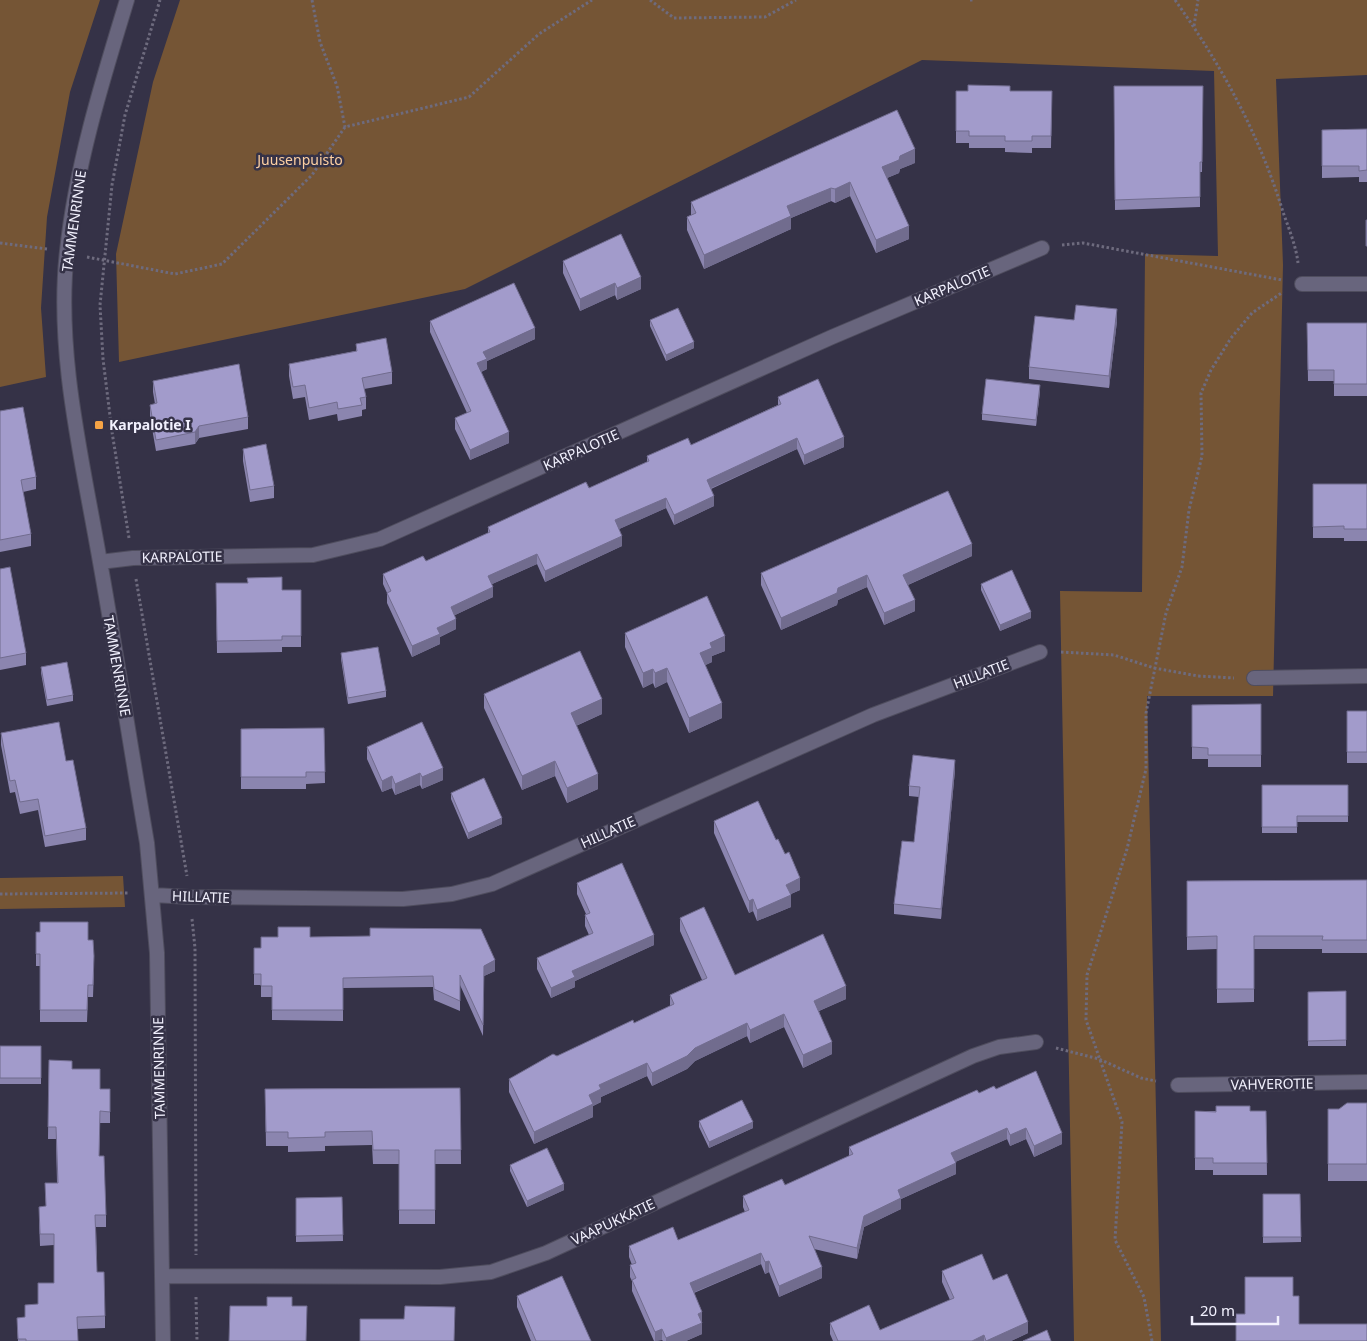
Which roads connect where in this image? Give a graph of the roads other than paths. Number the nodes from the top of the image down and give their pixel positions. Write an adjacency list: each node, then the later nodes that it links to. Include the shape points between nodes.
1 (127, 0): 5 (street, TAMMENRINNE, via 96,102 79,174 66,252 64,303 68,364)
2 (1042, 248): 5 (street, KARPALOTIE, via 832,337 380,539 313,555 132,558)
3 (1302, 284): 4 (street)
4 (1367, 284)
5 (100, 562): 9 (street, TAMMENRINNE)
6 (1040, 652): 9 (street, HILLATIE, via 873,715 492,884 452,894 403,899)
7 (1367, 676): 8 (street)
8 (1254, 678)
9 (153, 895): 13 (street, TAMMENRINNE, via 158,953)
10 (1036, 1042): 13 (street, VAAPUKKATIE, via 1005,1046 973,1056 546,1253 492,1272 440,1277)
11 (1367, 1082): 12 (street, VAHVEROTIE)
12 (1178, 1085)
13 (163, 1276): 14 (street, TAMMENRINNE)
14 (163, 1341)

